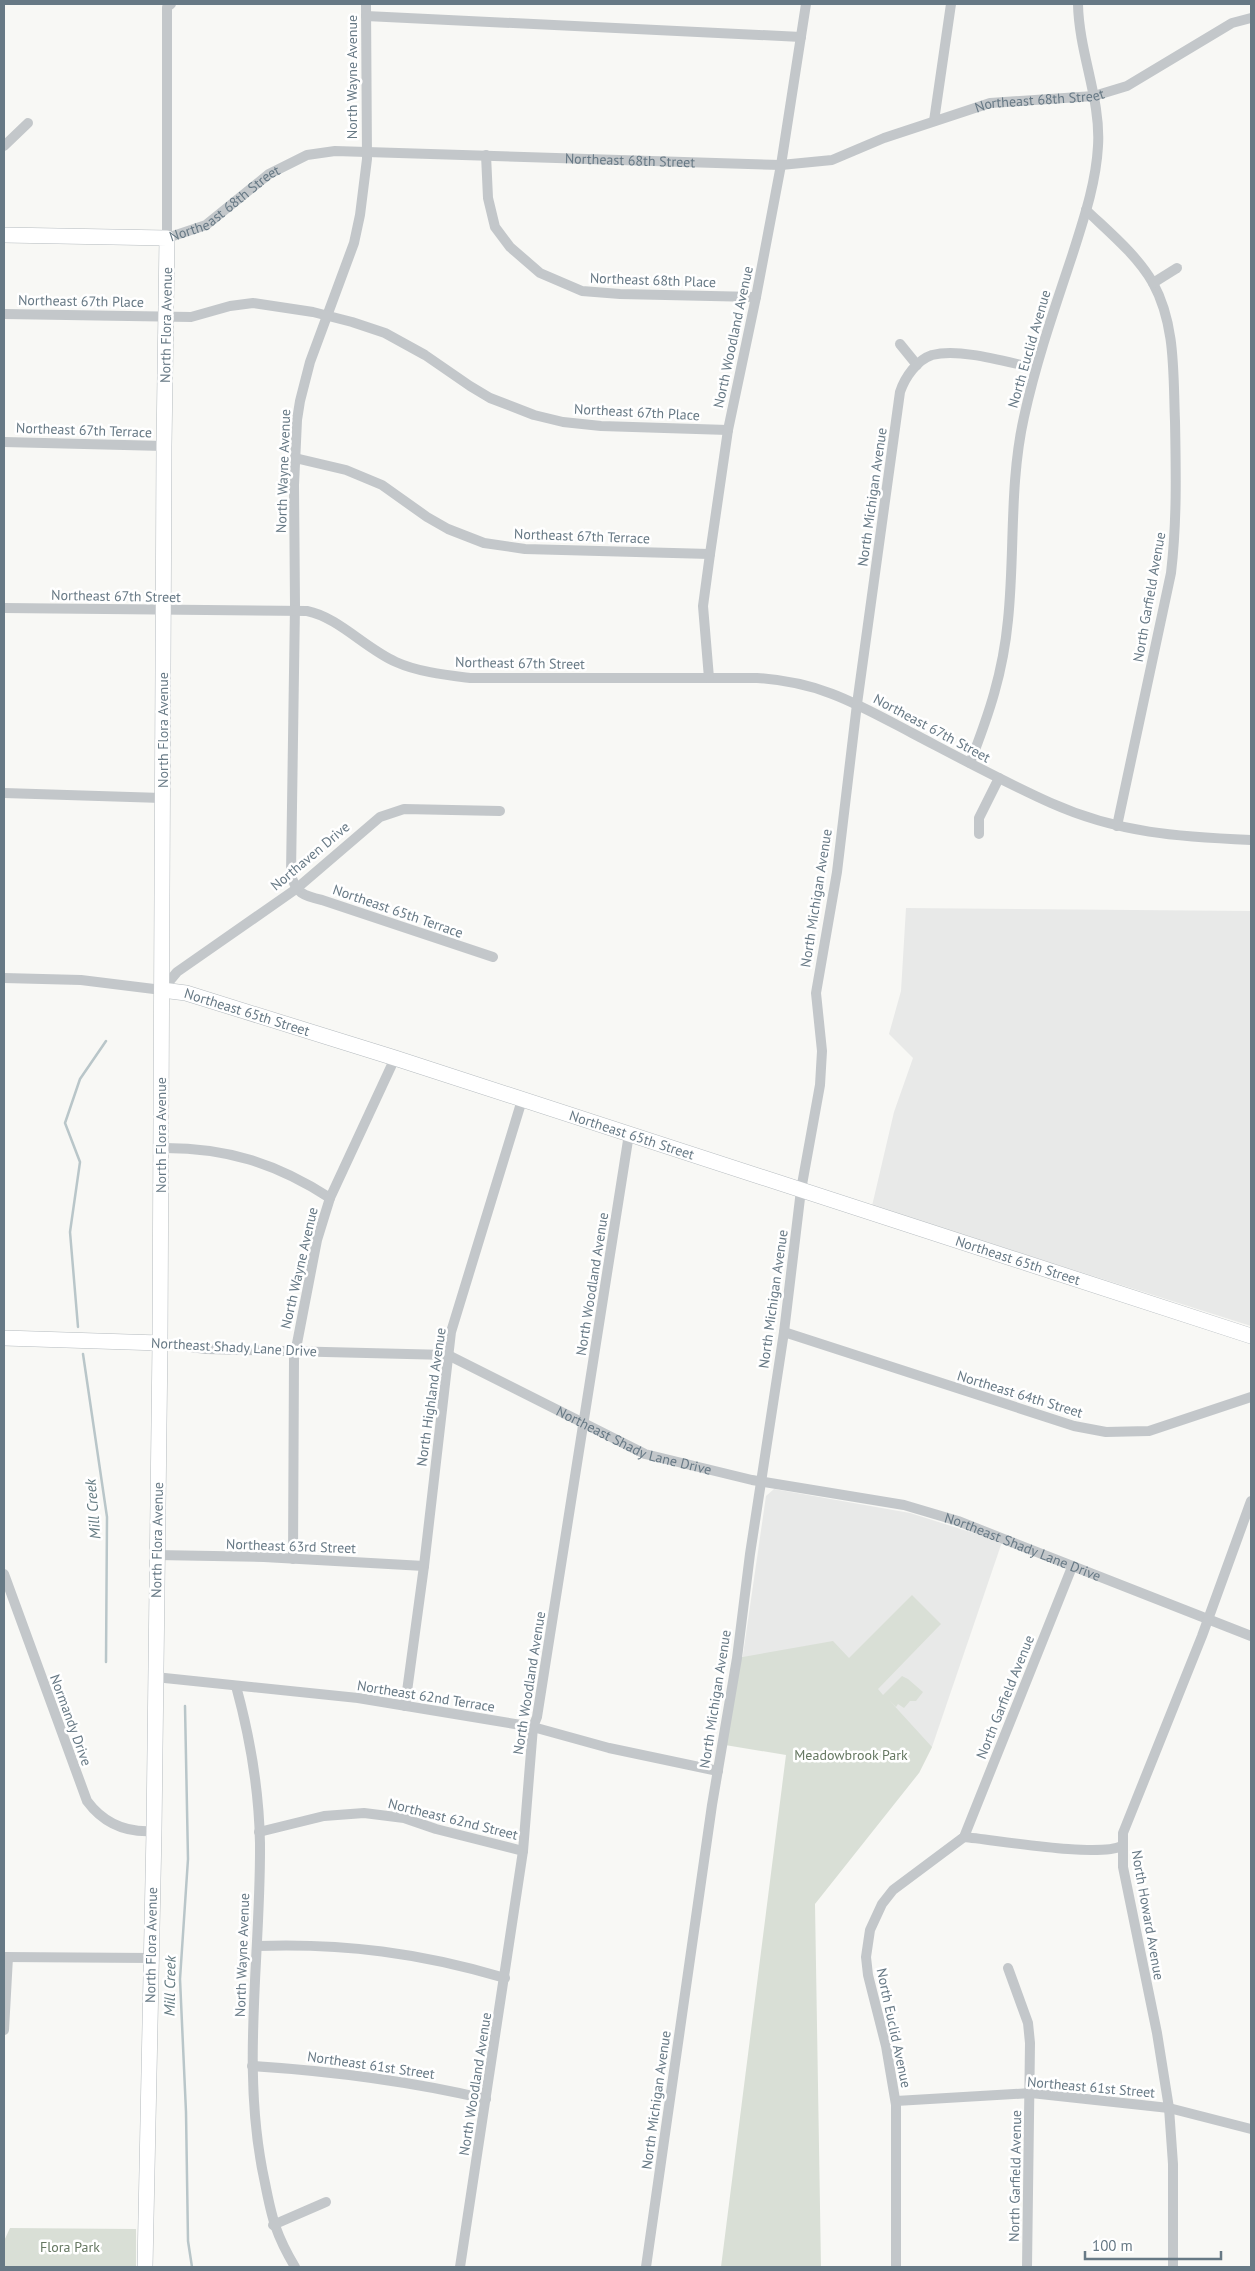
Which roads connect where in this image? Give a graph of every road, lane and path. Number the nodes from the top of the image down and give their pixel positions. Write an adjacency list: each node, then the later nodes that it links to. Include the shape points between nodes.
1 (158, 4): 2 (street)
2 (170, 4): 19 (street, North Flora Avenue, via 167,8)
3 (366, 4): 7 (street, North Wayne Avenue)
4 (806, 4): 9 (street, North Woodland Avenue)
5 (951, 4): 11 (street)
6 (1078, 4): 10 (street, North Euclid Avenue, via 1081,43)
7 (366, 16): 9 (street); 14 (street, North Wayne Avenue)
8 (1251, 18): 10 (street, Northeast 68th Street, via 1232,23 1127,86)
9 (801, 37): 16 (street, North Woodland Avenue)
10 (1094, 96): 11 (street, Northeast 68th Street, via 990,103); 17 (street, North Euclid Avenue, via 1099,146)
11 (934, 121): 16 (street, Northeast 68th Street, via 832,160)
12 (28, 123): 13 (street)
13 (4, 146)
14 (366, 151): 15 (street, Northeast 68th Street); 19 (street, Northeast 68th Street, via 307,155 269,174 206,225); 25 (street, North Wayne Avenue, via 364,188 354,243)
15 (486, 155): 16 (street, Northeast 68th Street); 22 (street, Northeast 68th Place, via 488,198 495,227 510,248 540,274 582,291)
16 (781, 165): 22 (street, North Woodland Avenue)
17 (1086, 210): 21 (street, North Garfield Avenue, via 1129,252); 28 (street, North Euclid Avenue)
18 (4, 235): 19 (street, Northeast 68th Street)
19 (167, 238): 24 (street, North Flora Avenue)
20 (1177, 268): 21 (street)
21 (1153, 283): 44 (street, North Garfield Avenue, via 1163,307 1173,356 1177,492 1175,540)
22 (756, 297): 29 (street, North Woodland Avenue)
23 (4, 314): 24 (street, Northeast 67th Place)
24 (166, 316): 25 (street, Northeast 67th Place, via 191,317 253,303); 31 (street, North Flora Avenue)
25 (328, 316): 29 (street, Northeast 67th Place, via 384,334 425,355 490,398 534,415 601,426); 32 (street, North Wayne Avenue, via 310,362 300,402)
26 (900, 344): 27 (street)
27 (917, 365): 28 (street, via 932,356 960,354); 38 (street, North Michigan Avenue, via 908,374 900,392)
28 (1035, 368): 39 (street, North Euclid Avenue, via 1018,451 1004,650 990,712)
29 (728, 430): 33 (street, North Woodland Avenue)
30 (4, 442): 31 (street, Northeast 67th Terrace)
31 (164, 446): 35 (street, North Flora Avenue)
32 (295, 458): 33 (street, Northeast 67th Terrace, via 346,470 382,485 448,529 484,543 532,550); 36 (street, North Wayne Avenue)
33 (710, 554): 37 (street, North Woodland Avenue, via 703,606)
34 (4, 608): 35 (street, Northeast 67th Street)
35 (164, 611): 36 (street, Northeast 67th Street); 42 (street, North Flora Avenue)
36 (295, 612): 37 (street, Northeast 67th Street, via 307,611 325,616 395,662 442,674 490,678); 47 (street, North Wayne Avenue, via 291,874)
37 (709, 678): 38 (street, Northeast 67th Street, via 790,681 839,695)
38 (857, 704): 39 (street, Northeast 67th Street); 55 (street, North Michigan Avenue, via 837,872 816,993 822,1068)
39 (970, 763): 40 (street, Northeast 67th Street)
40 (999, 778): 44 (street, Northeast 67th Street, via 1052,804); 45 (street, Northeast 67th Street, via 979,818)
41 (4, 793): 42 (street)
42 (162, 798): 50 (street, North Flora Avenue)
43 (500, 811): 47 (street, Northaven Drive, via 404,809 386,814 370,824)
44 (1117, 826): 46 (street, Northeast 67th Street, via 1179,837)
45 (979, 834)
46 (1251, 840)
47 (296, 889): 48 (street, Northeast 65th Terrace, via 303,895); 50 (street, Northaven Drive, via 177,972)
48 (493, 957)
49 (4, 978): 50 (street, Northeast 65th Street, via 81,980)
50 (162, 990): 51 (street, Northeast 65th Street, via 186,993); 54 (street, North Flora Avenue)
51 (394, 1058): 52 (street, Northeast 65th Street); 56 (street, North Wayne Avenue)
52 (522, 1100): 53 (street, Northeast 65th Street); 62 (street, North Highland Avenue, via 452,1332)
53 (628, 1134): 55 (street, Northeast 65th Street); 64 (street, North Woodland Avenue)
54 (160, 1148): 56 (street, via 195,1148 246,1158 294,1177); 60 (street, North Flora Avenue)
55 (801, 1190): 57 (street, North Michigan Avenue); 58 (street, Northeast 65th Street)
56 (330, 1198): 61 (street, North Wayne Avenue, via 317,1240)
57 (784, 1332): 63 (street, Northeast 64th Street, via 1074,1426 1106,1432 1148,1431); 65 (street, North Michigan Avenue)
58 (1251, 1336)
59 (4, 1338): 60 (street, Northeast Shady Lane Drive)
60 (160, 1343): 61 (street, Northeast Shady Lane Drive, via 206,1349); 67 (street, North Flora Avenue)
61 (295, 1352): 62 (street, Northeast Shady Lane Drive); 68 (street, North Wayne Avenue)
62 (448, 1355): 64 (street, Northeast Shady Lane Drive); 69 (street, North Highland Avenue)
63 (1251, 1397)
64 (584, 1424): 65 (street, Northeast Shady Lane Drive, via 645,1454); 77 (street, North Woodland Avenue)
65 (760, 1481): 70 (street, Northeast Shady Lane Drive, via 904,1505 958,1521); 78 (street, North Michigan Avenue)
66 (1251, 1501): 72 (street, North Howard Avenue)
67 (156, 1555): 68 (street, Northeast 63rd Street); 74 (street, North Flora Avenue)
68 (293, 1559): 69 (street, Northeast 63rd Street)
69 (424, 1566): 76 (street, North Highland Avenue)
70 (1072, 1567): 72 (street, Northeast Shady Lane Drive); 81 (street, North Garfield Avenue)
71 (4, 1574): 79 (street, Normandy Drive, via 87,1801 113,1824 129,1830)
72 (1208, 1620): 73 (street, Northeast Shady Lane Drive); 82 (street, North Howard Avenue, via 1123,1833)
73 (1251, 1636)
74 (155, 1678): 75 (street, Northeast 62nd Terrace); 79 (street, North Flora Avenue)
75 (236, 1686): 76 (street, Northeast 62nd Terrace); 80 (street, North Wayne Avenue, via 248,1732)
76 (405, 1706): 77 (street, Northeast 62nd Terrace)
77 (533, 1727): 78 (street, Northeast 62nd Terrace, via 608,1748); 83 (street, North Woodland Avenue)
78 (718, 1771): 101 (street, North Michigan Avenue)
79 (154, 1831): 86 (street, North Flora Avenue)
80 (259, 1832): 83 (street, Northeast 62nd Street, via 324,1816 364,1813 404,1818); 84 (street, North Wayne Avenue)
81 (964, 1837): 82 (street, via 1082,1850 1113,1850); 93 (street, North Euclid Avenue, via 893,1890 882,1904 870,1930 866,1957 868,1975)
82 (1122, 1846): 94 (street, North Howard Avenue, via 1123,1867)
83 (523, 1851): 88 (street, North Woodland Avenue)
84 (257, 1946): 88 (street, via 323,1945 384,1950 460,1965); 90 (street, North Wayne Avenue)
85 (6, 1957): 86 (street); 89 (street)
86 (151, 1958): 98 (street, North Flora Avenue)
87 (1008, 1968): 91 (street, North Garfield Avenue, via 1028,2023)
88 (505, 1978): 92 (street, North Woodland Avenue)
89 (4, 2030)
90 (252, 2066): 92 (street, Northeast 61st Street, via 384,2078); 97 (street, North Wayne Avenue, via 257,2140)
91 (1031, 2093): 93 (street, Northeast 61st Street); 94 (street, Northeast 61st Street); 103 (street, North Garfield Avenue)
92 (486, 2098): 100 (street, North Woodland Avenue)
93 (896, 2101): 102 (street, North Euclid Avenue)
94 (1169, 2108): 95 (street, Northeast 61st Street); 104 (street, North Howard Avenue, via 1173,2164)
95 (1251, 2129)
96 (326, 2202): 97 (street)
97 (273, 2225): 99 (street, North Wayne Avenue)
98 (145, 2267)
99 (295, 2267)
100 (460, 2267)
101 (646, 2267)
102 (896, 2267)
103 (1027, 2267)
104 (1173, 2267)

